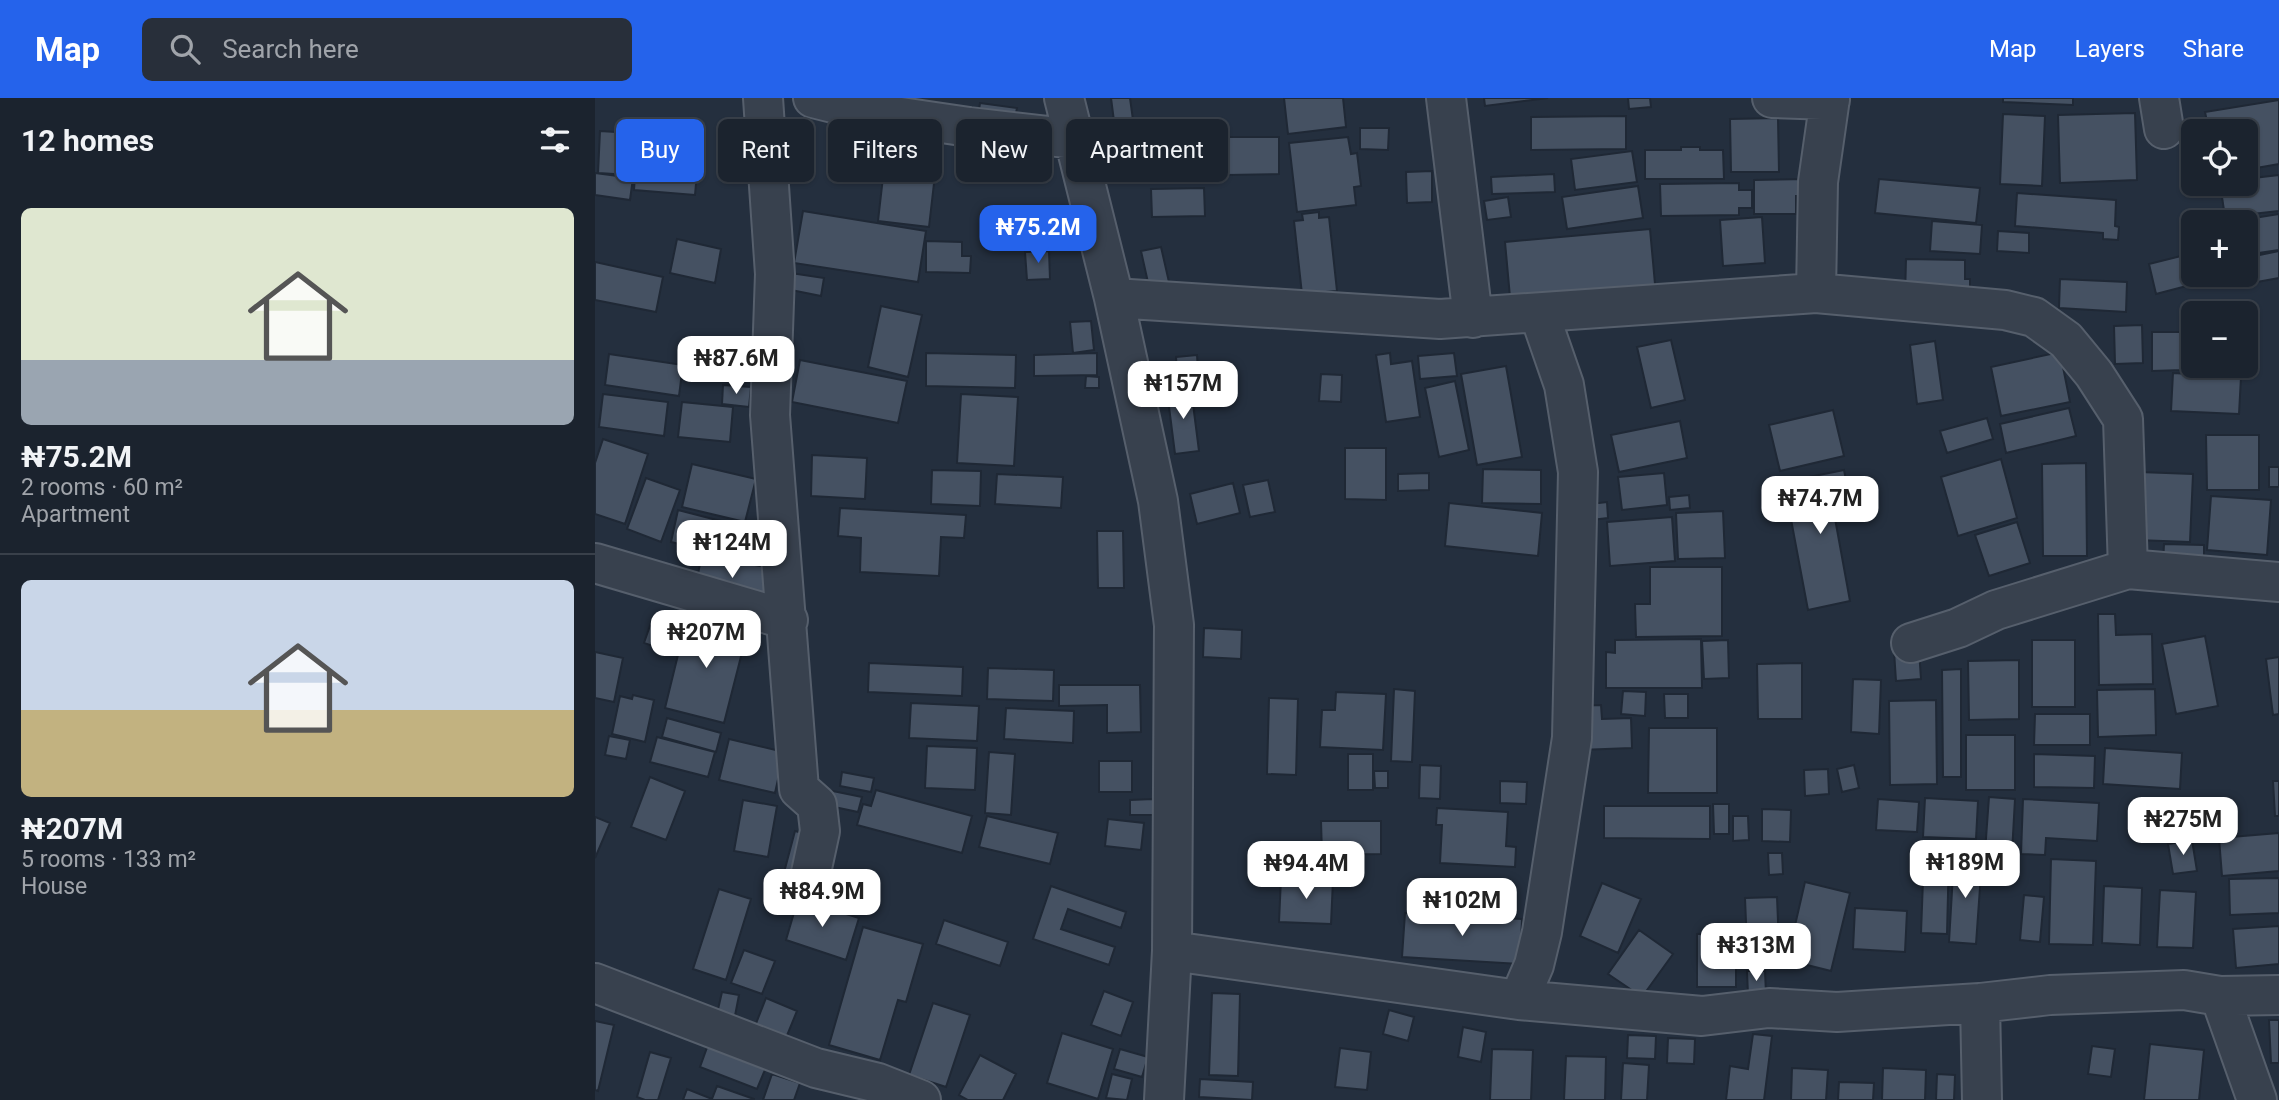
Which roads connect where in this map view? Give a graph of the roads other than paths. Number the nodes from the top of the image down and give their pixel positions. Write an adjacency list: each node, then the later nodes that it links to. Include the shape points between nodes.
1 (763, 98): 17 (street, via 775,274 771,415)
2 (813, 98): 8 (street, via 873,113)
3 (1064, 98): 7 (street)
4 (1446, 98): 13 (street)
5 (1772, 98): 6 (street)
6 (1830, 99): 10 (street, via 1818,182)
7 (1070, 119)
8 (1066, 138)
9 (1085, 182): 11 (street)
10 (1816, 292): 12 (street); 15 (street, via 2005,310 2033,317 2066,340 2123,419)
11 (1114, 299): 13 (street); 20 (street, via 1158,501 1174,625)
12 (1539, 313): 13 (street); 24 (street, via 1564,385 1578,472 1572,738 1542,932)
13 (1473, 318)
14 (595, 563): 17 (street)
15 (2128, 569): 16 (street); 18 (street, via 1996,610)
16 (2279, 582)
17 (788, 620): 19 (street, via 799,789 817,805 820,831)
18 (1911, 643)
19 (807, 891)
20 (1172, 951): 24 (street); 27 (street)
21 (595, 983): 26 (street, via 816,1068 878,1083)
22 (2279, 995): 23 (street)
23 (2220, 996): 25 (street, via 2183,990 2050,995); 29 (street)
24 (1519, 1000): 25 (street, via 1702,1016 1769,1008 1837,1012)
25 (1980, 1003): 28 (street)
26 (921, 1100)
27 (1164, 1100)
28 (1982, 1100)
29 (2257, 1100)

